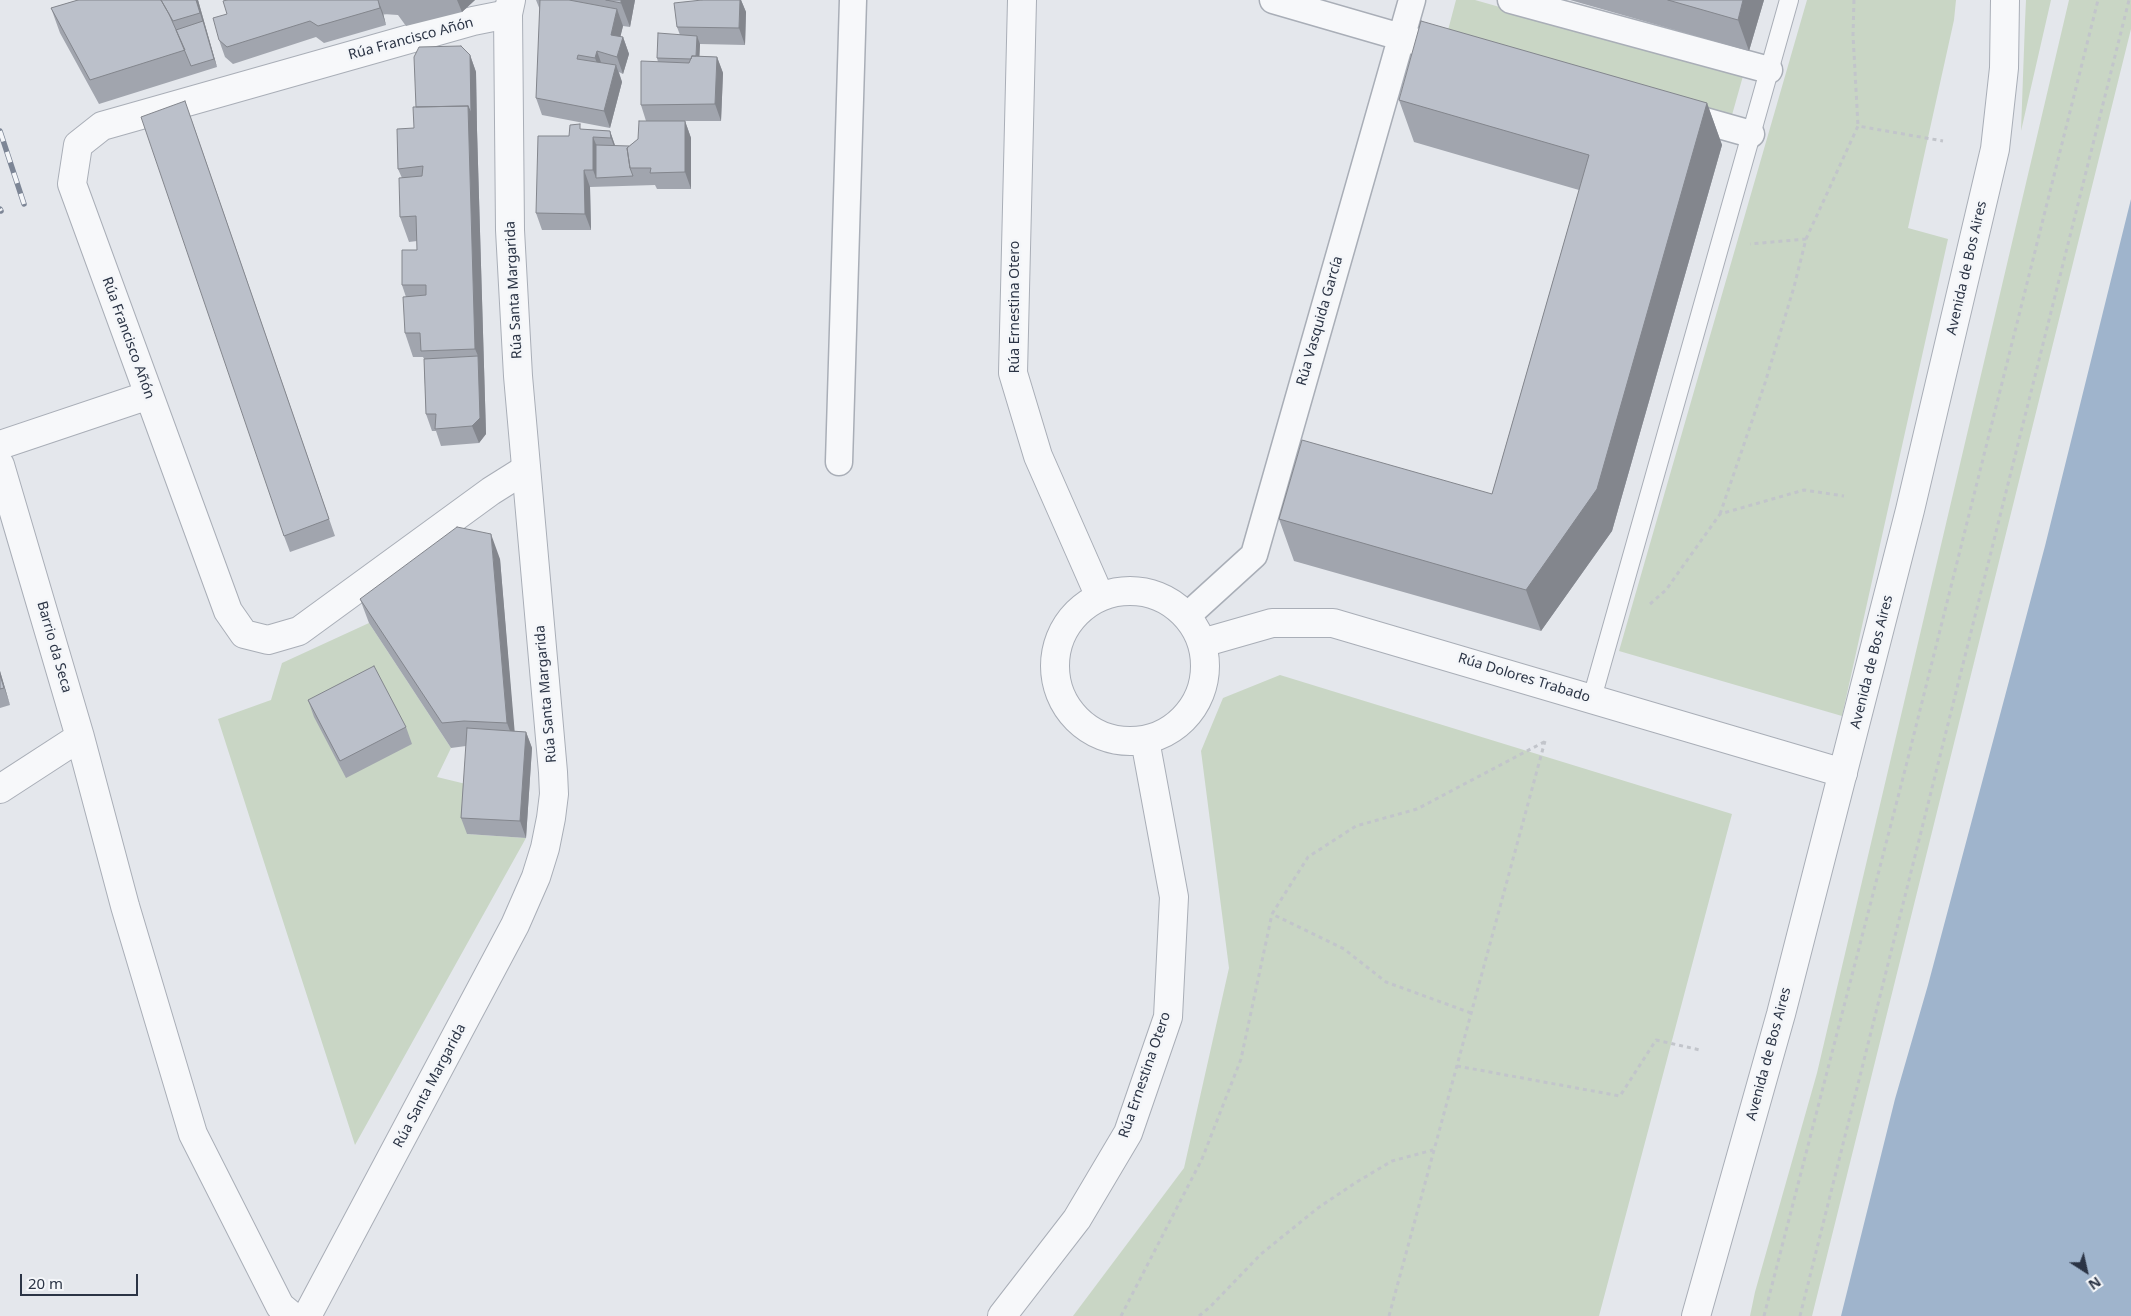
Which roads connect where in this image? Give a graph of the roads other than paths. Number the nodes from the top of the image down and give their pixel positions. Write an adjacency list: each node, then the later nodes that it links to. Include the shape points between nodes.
1 (852, 0): 16 (street)
2 (1022, 0): 19 (street, Rúa Ernestina Otero, via 1012,373 1038,456)
3 (1273, 0): 9 (street)
4 (1412, 0): 9 (street, Rúa Vasquida García)
5 (1511, 0): 11 (street)
6 (1789, 0): 11 (lane)
7 (2005, 0): 25 (street, Avenida de Bos Aires, via 2004,68 1995,150)
8 (510, 7): 14 (street, Rúa Francisco Añón, via 473,21 102,126 78,145 72,184); 18 (street, Rúa Santa Margarida, via 510,230)
9 (1402, 38): 10 (street); 20 (street, Rúa Vasquida García, via 1254,555)
10 (1440, 48)
11 (1769, 70): 13 (lane)
12 (1657, 108): 13 (street)
13 (1751, 134): 22 (lane)
14 (149, 395): 15 (street); 18 (street, Rúa Francisco Añón, via 228,611 244,634 268,640 299,631 491,491)
15 (0, 445)
16 (839, 462)
17 (0, 464): 23 (street, Barrio da Seca)
18 (526, 470): 28 (street, Rúa Santa Margarida, via 553,772 554,794 545,848 515,926)
19 (1100, 597): 20 (street, via 1123,591 1147,592 1169,601); 24 (street, via 1079,610 1064,629 1056,652 1056,677 1063,700 1078,720 1098,734 1121,741)
20 (1187, 616): 21 (street)
21 (1202, 643): 22 (street, Rúa Dolores Trabado, via 1272,623 1333,623); 24 (street, via 1206,668 1201,693 1188,714 1169,731)
22 (1592, 698): 25 (street, Rúa Dolores Trabado)
23 (80, 737): 26 (street); 27 (street, Barrio da Seca, via 125,906 193,1134 280,1306)
24 (1145, 740): 29 (street, Rúa Ernestina Otero, via 1174,896 1168,1017 1128,1133 1077,1218)
25 (1844, 774): 30 (street, Avenida de Bos Aires)
26 (0, 790)
27 (292, 1316)
28 (307, 1316)
29 (1002, 1316)
30 (1696, 1316)

